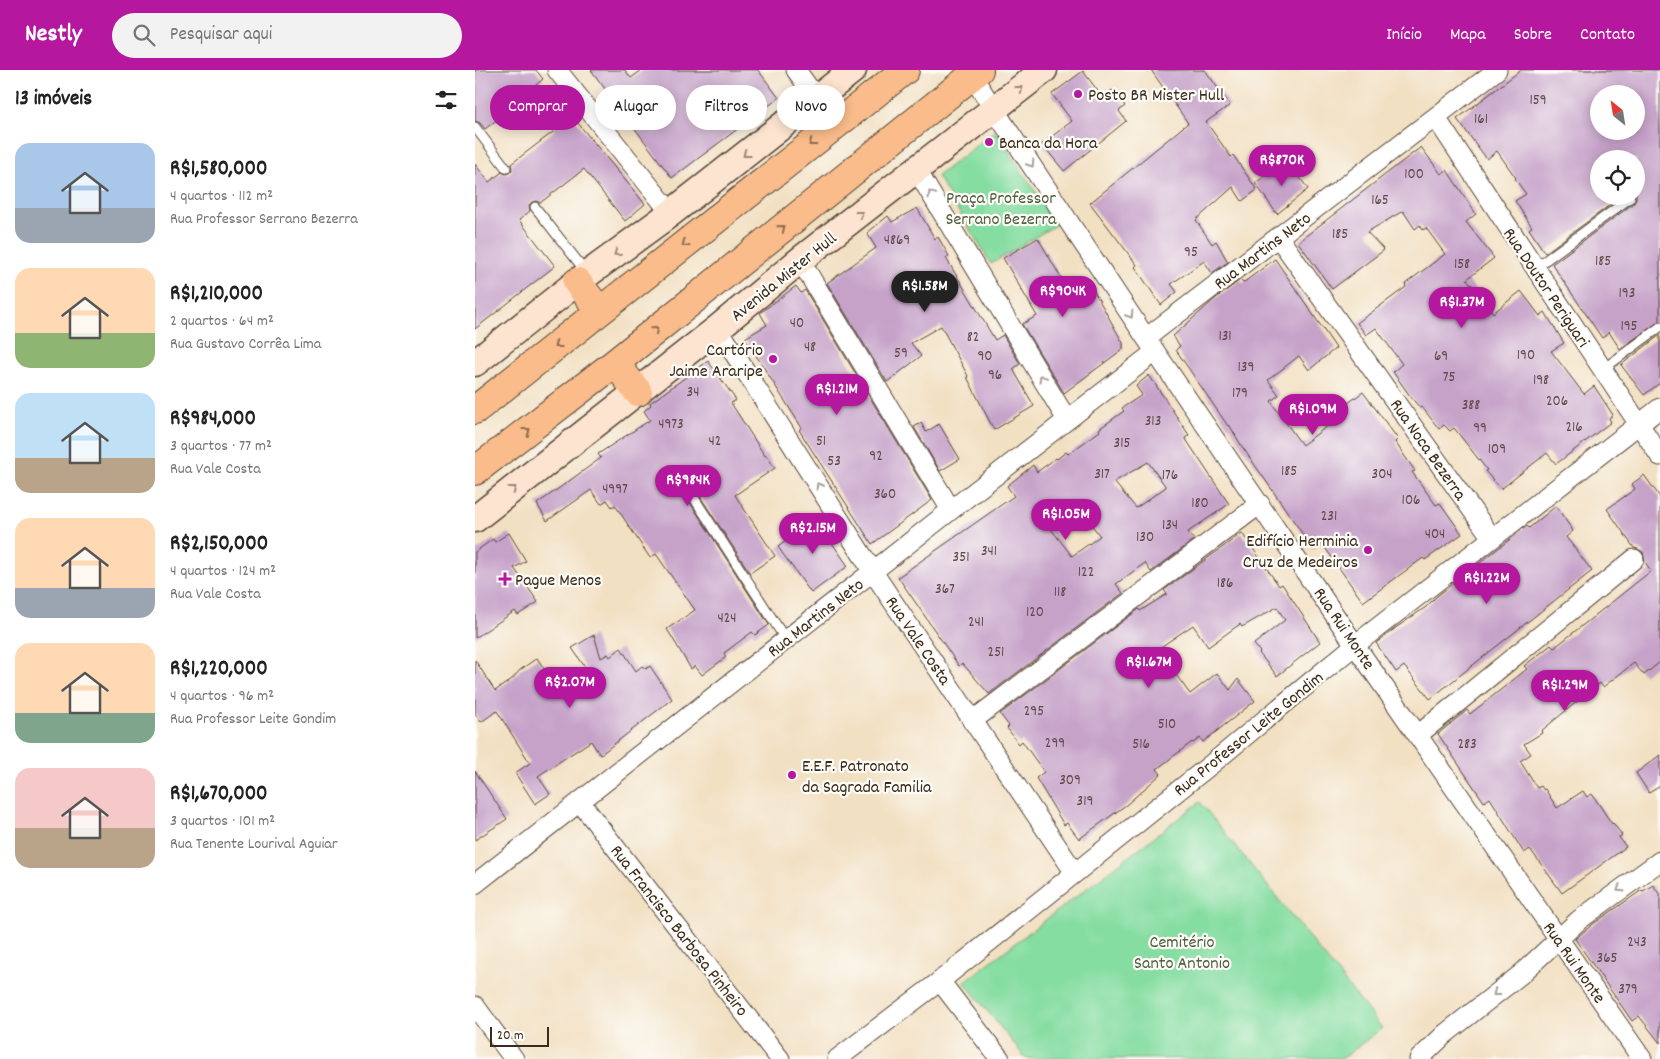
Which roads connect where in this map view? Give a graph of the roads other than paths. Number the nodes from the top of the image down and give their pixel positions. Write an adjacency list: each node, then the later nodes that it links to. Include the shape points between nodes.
1 (557, 70): 18 (street)
2 (796, 70): 8 (street)
3 (853, 70): 9 (main road)
4 (905, 70): 23 (highway, one-way to 23)
5 (1044, 70): 10 (main road, Avenida Mister Hull, one-way to 5)
6 (1497, 70): 11 (street, Rua Martins Neto)
7 (973, 72): 10 (street, Rua Rui Monte); 28 (highway, one-way to 7)
8 (807, 85)
9 (834, 85)
10 (995, 109): 15 (main road, Avenida Mister Hull); 26 (street, Rua Rui Monte, one-way to 26)
11 (1436, 118): 19 (street, Rua Martins Neto); 21 (street, Rua Doutor Periguari)
12 (475, 127): 14 (lane)
13 (777, 130): 18 (main road, one-way to 18)
14 (506, 168)
15 (916, 169): 20 (main road, Avenida Mister Hull, one-way to 15); 33 (street, one-way to 15)
16 (1620, 205): 21 (lane)
17 (535, 207): 22 (lane)
18 (671, 213): 22 (main road, one-way to 22)
19 (1279, 238): 26 (street, Rua Martins Neto); 41 (street, Rua Noca Bezerra)
20 (800, 260): 25 (main road, Avenida Mister Hull); 39 (street)
21 (1534, 268): 29 (street, Rua Doutor Periguari)
22 (582, 278): 23 (highway); 27 (main road)
23 (600, 311): 32 (highway, one-way to 32)
24 (1660, 327): 29 (lane)
25 (718, 328): 30 (main road, Avenida Mister Hull); 43 (street, Rua Vale Costa, one-way to 25)
26 (1151, 345): 33 (street, Rua Martins Neto); 38 (street, Rua Rui Monte)
27 (475, 363)
28 (615, 363): 30 (highway); 36 (highway, one-way to 28)
29 (1602, 370): 34 (street, Rua Doutor Periguari)
30 (638, 392): 40 (main road, Avenida Mister Hull, one-way to 30)
31 (1660, 408): 34 (street, Rua Professor Leite Gondim)
32 (475, 410)
33 (1067, 420): 39 (street, Rua Martins Neto)
34 (1638, 426): 35 (street, Rua Doutor Periguari); 41 (street, Rua Professor Leite Gondim)
35 (1660, 456)
36 (475, 471)
37 (685, 484): 44 (lane)
38 (1260, 504): 45 (street, Rua Rui Monte); 46 (street)
39 (951, 510): 43 (street, Rua Martins Neto)
40 (475, 519)
41 (1492, 538): 45 (street, Rua Professor Leite Gondim)
42 (1634, 559): 47 (street)
43 (873, 572): 44 (street, Rua Martins Neto); 46 (street, Rua Vale Costa)
44 (786, 640): 48 (street, Rua Martins Neto)
45 (1355, 645): 47 (street, Rua Rui Monte); 50 (street, Rua Professor Leite Gondim)
46 (972, 721): 50 (street, Rua Vale Costa)
47 (1418, 735): 52 (street, Rua Rui Monte)
48 (580, 802): 51 (street, Rua Martins Neto); 56 (street, Rua Francisco Barbosa Pinheiro)
49 (1660, 861): 52 (street, one-way to 52, via 1579,920)
50 (1075, 873): 53 (street, Rua Professor Leite Gondim)
51 (475, 884)
52 (1559, 940): 59 (street, one-way to 59); 60 (street, Rua Rui Monte)
53 (940, 981): 57 (street, Rua Professor Leite Gondim); 58 (street)
54 (475, 1006): 55 (street)
55 (514, 1059)
56 (780, 1059)
57 (837, 1059)
58 (1000, 1059)
59 (1419, 1059)
60 (1643, 1059)

